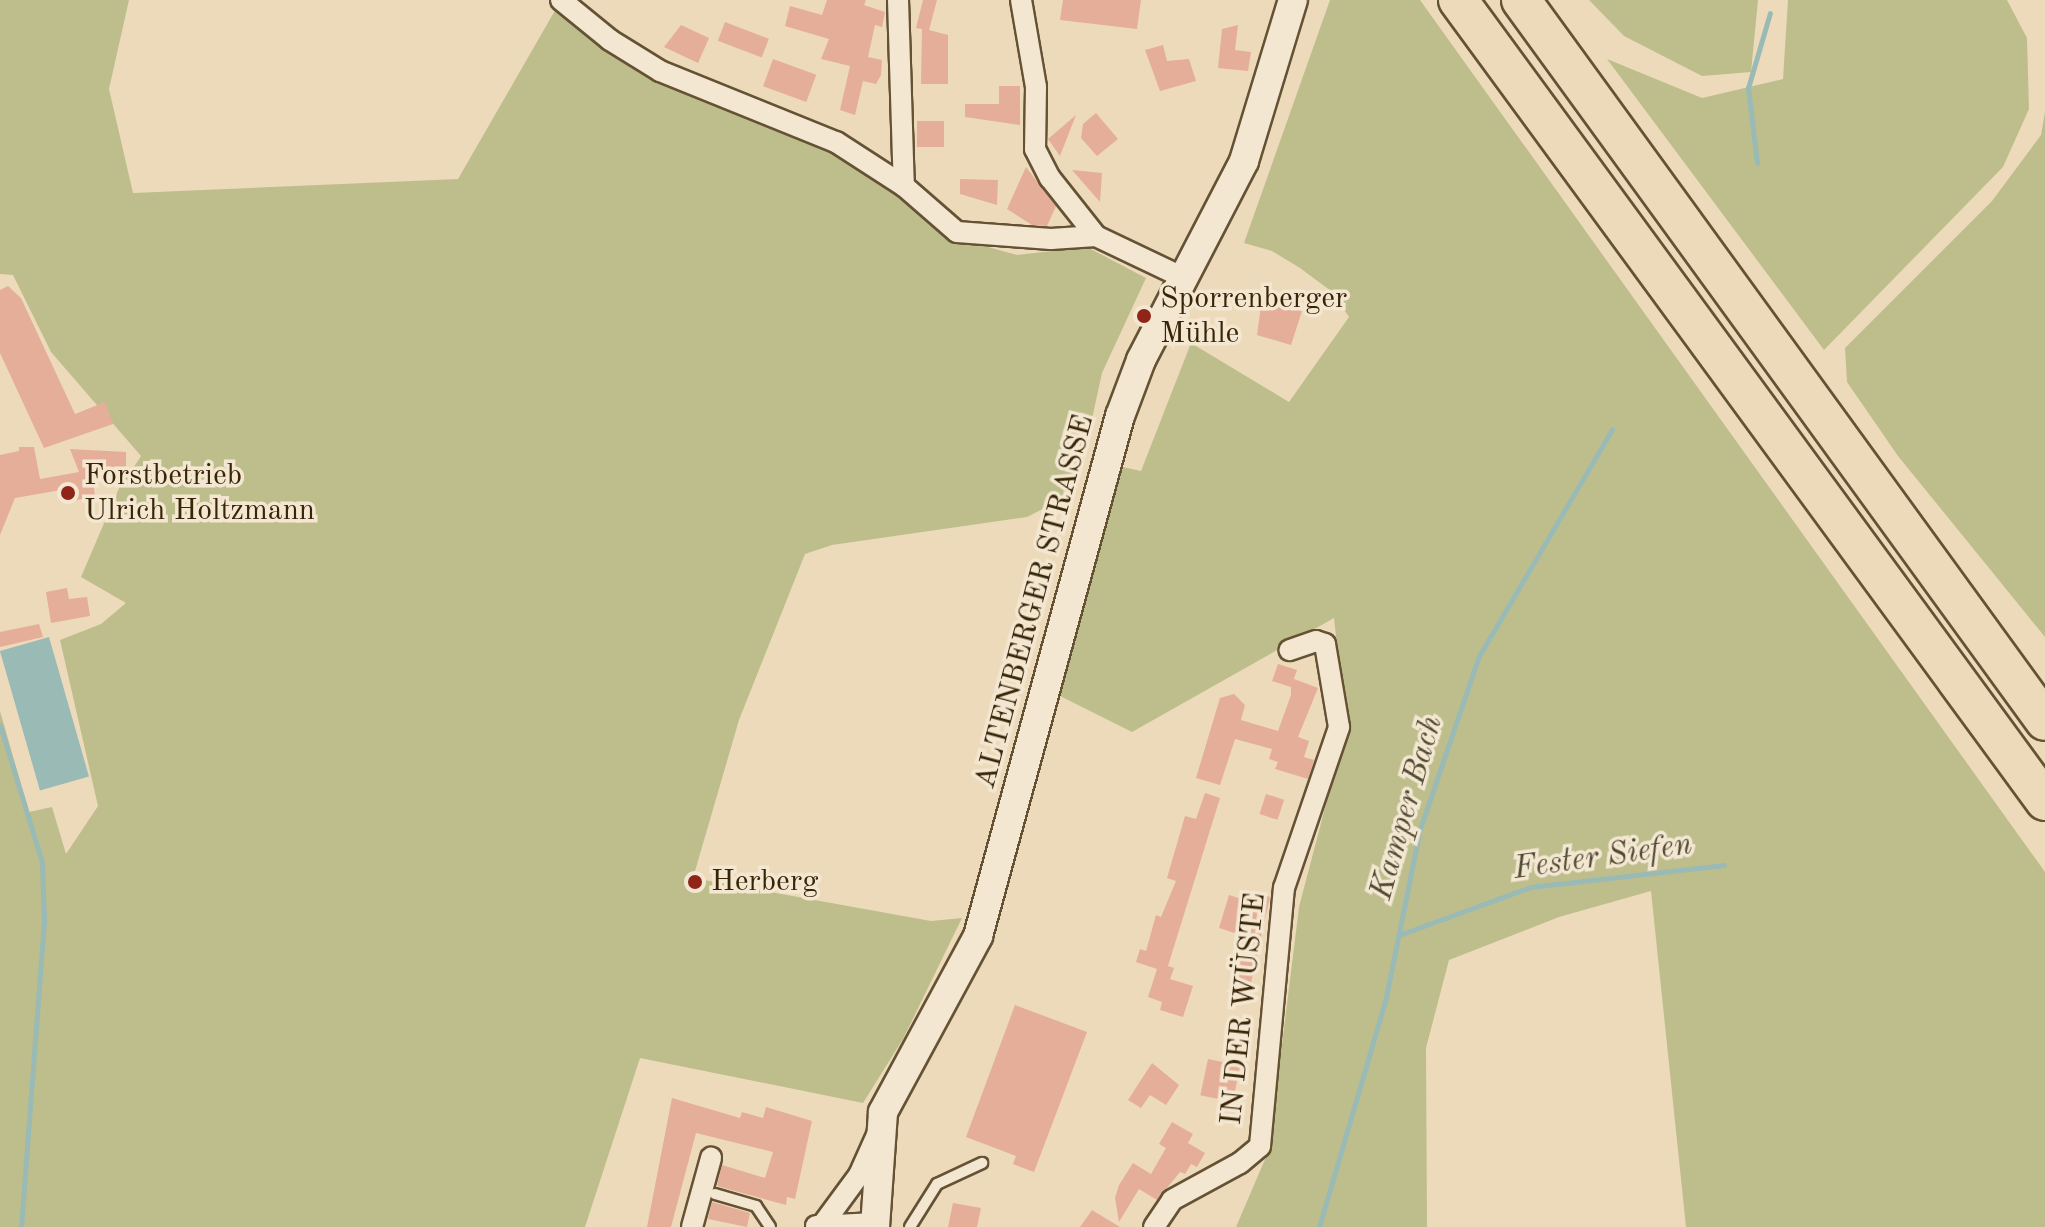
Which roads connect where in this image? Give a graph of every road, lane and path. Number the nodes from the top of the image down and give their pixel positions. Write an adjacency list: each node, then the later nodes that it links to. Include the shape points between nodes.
1 (561, 0): 7 (street, via 660,71 811,129)
2 (898, 0): 7 (street)
3 (1021, 0): 8 (street, via 1036,87 1035,149 1050,178)
4 (1293, 0): 9 (main road, ALTENBERGER STRASSE, via 1244,161)
5 (1458, 0): 12 (highway)
6 (1521, 0): 11 (highway)
7 (904, 186): 8 (street, via 957,232 1051,239)
8 (1096, 236): 9 (street)
9 (1184, 278): 13 (main road, ALTENBERGER STRASSE, via 1141,360 1120,416 978,936 891,1091)
10 (1290, 650): 22 (street, IN DER WÜSTE, via 1316,641 1325,644 1339,727 1284,888 1260,1146 1240,1163 1172,1200)
11 (2045, 721)
12 (2045, 801)
13 (879, 1132): 17 (street, via 859,1175); 18 (main road, ALTENBERGER STRASSE)
14 (711, 1158): 19 (street)
15 (982, 1163): 21 (lane, via 937,1184)
16 (715, 1194): 20 (lane, via 756,1206)
17 (818, 1225): 18 (street)
18 (875, 1225)
19 (692, 1227)
20 (770, 1227)
21 (910, 1227)
22 (1154, 1227)

